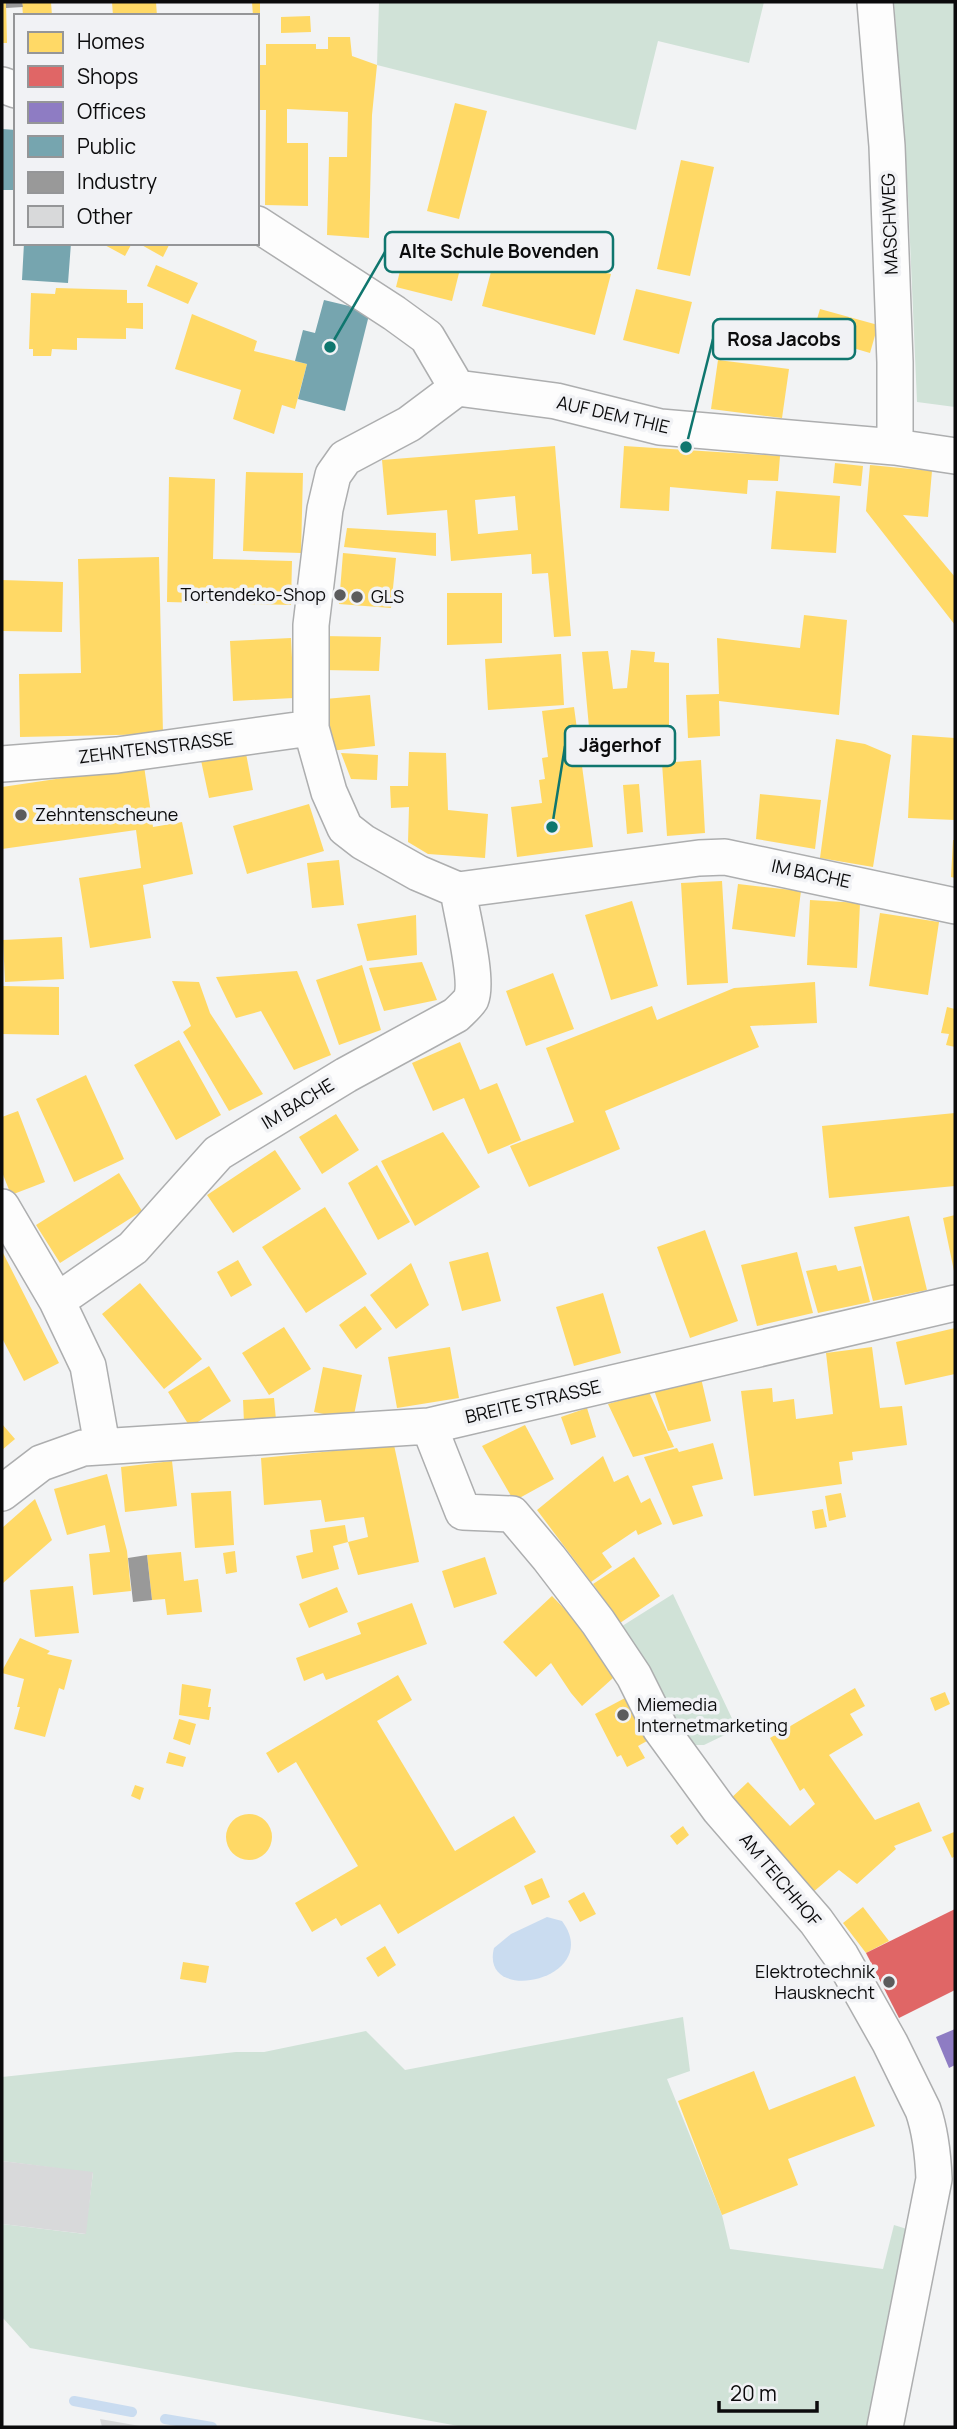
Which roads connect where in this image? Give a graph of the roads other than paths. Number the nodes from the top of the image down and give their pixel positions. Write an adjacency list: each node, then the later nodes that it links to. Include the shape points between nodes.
1 (874, 2): 4 (street, MASCHWEG, via 887,146)
2 (259, 224): 3 (street, via 427,337)
3 (457, 388): 4 (street, AUF DEM THIE, via 556,401 660,428); 6 (street, via 409,424 345,458 333,475 311,625)
4 (895, 447): 5 (street, AUF DEM THIE)
5 (955, 456)
6 (311, 729): 7 (street, ZEHNTENSTRASSE, via 117,755); 8 (street, via 345,828 418,873)
7 (2, 764)
8 (457, 890): 9 (street, IM BACHE, via 725,857); 11 (street, IM BACHE, via 473,987 470,1000 456,1015 218,1153 132,1248)
9 (955, 906)
10 (2, 1207): 11 (street)
11 (57, 1301): 14 (street, via 88,1366)
12 (955, 1303): 13 (street, BREITE STRASSE)
13 (429, 1426): 14 (street, BREITE STRASSE); 16 (street, AM TEICHHOF, via 463,1512 512,1514 598,1622 634,1676 660,1728 719,1809 816,1921 865,1997 923,2110 933,2179)
14 (102, 1445): 15 (street, BREITE STRASSE, via 41,1463)
15 (2, 1493)
16 (885, 2427)

